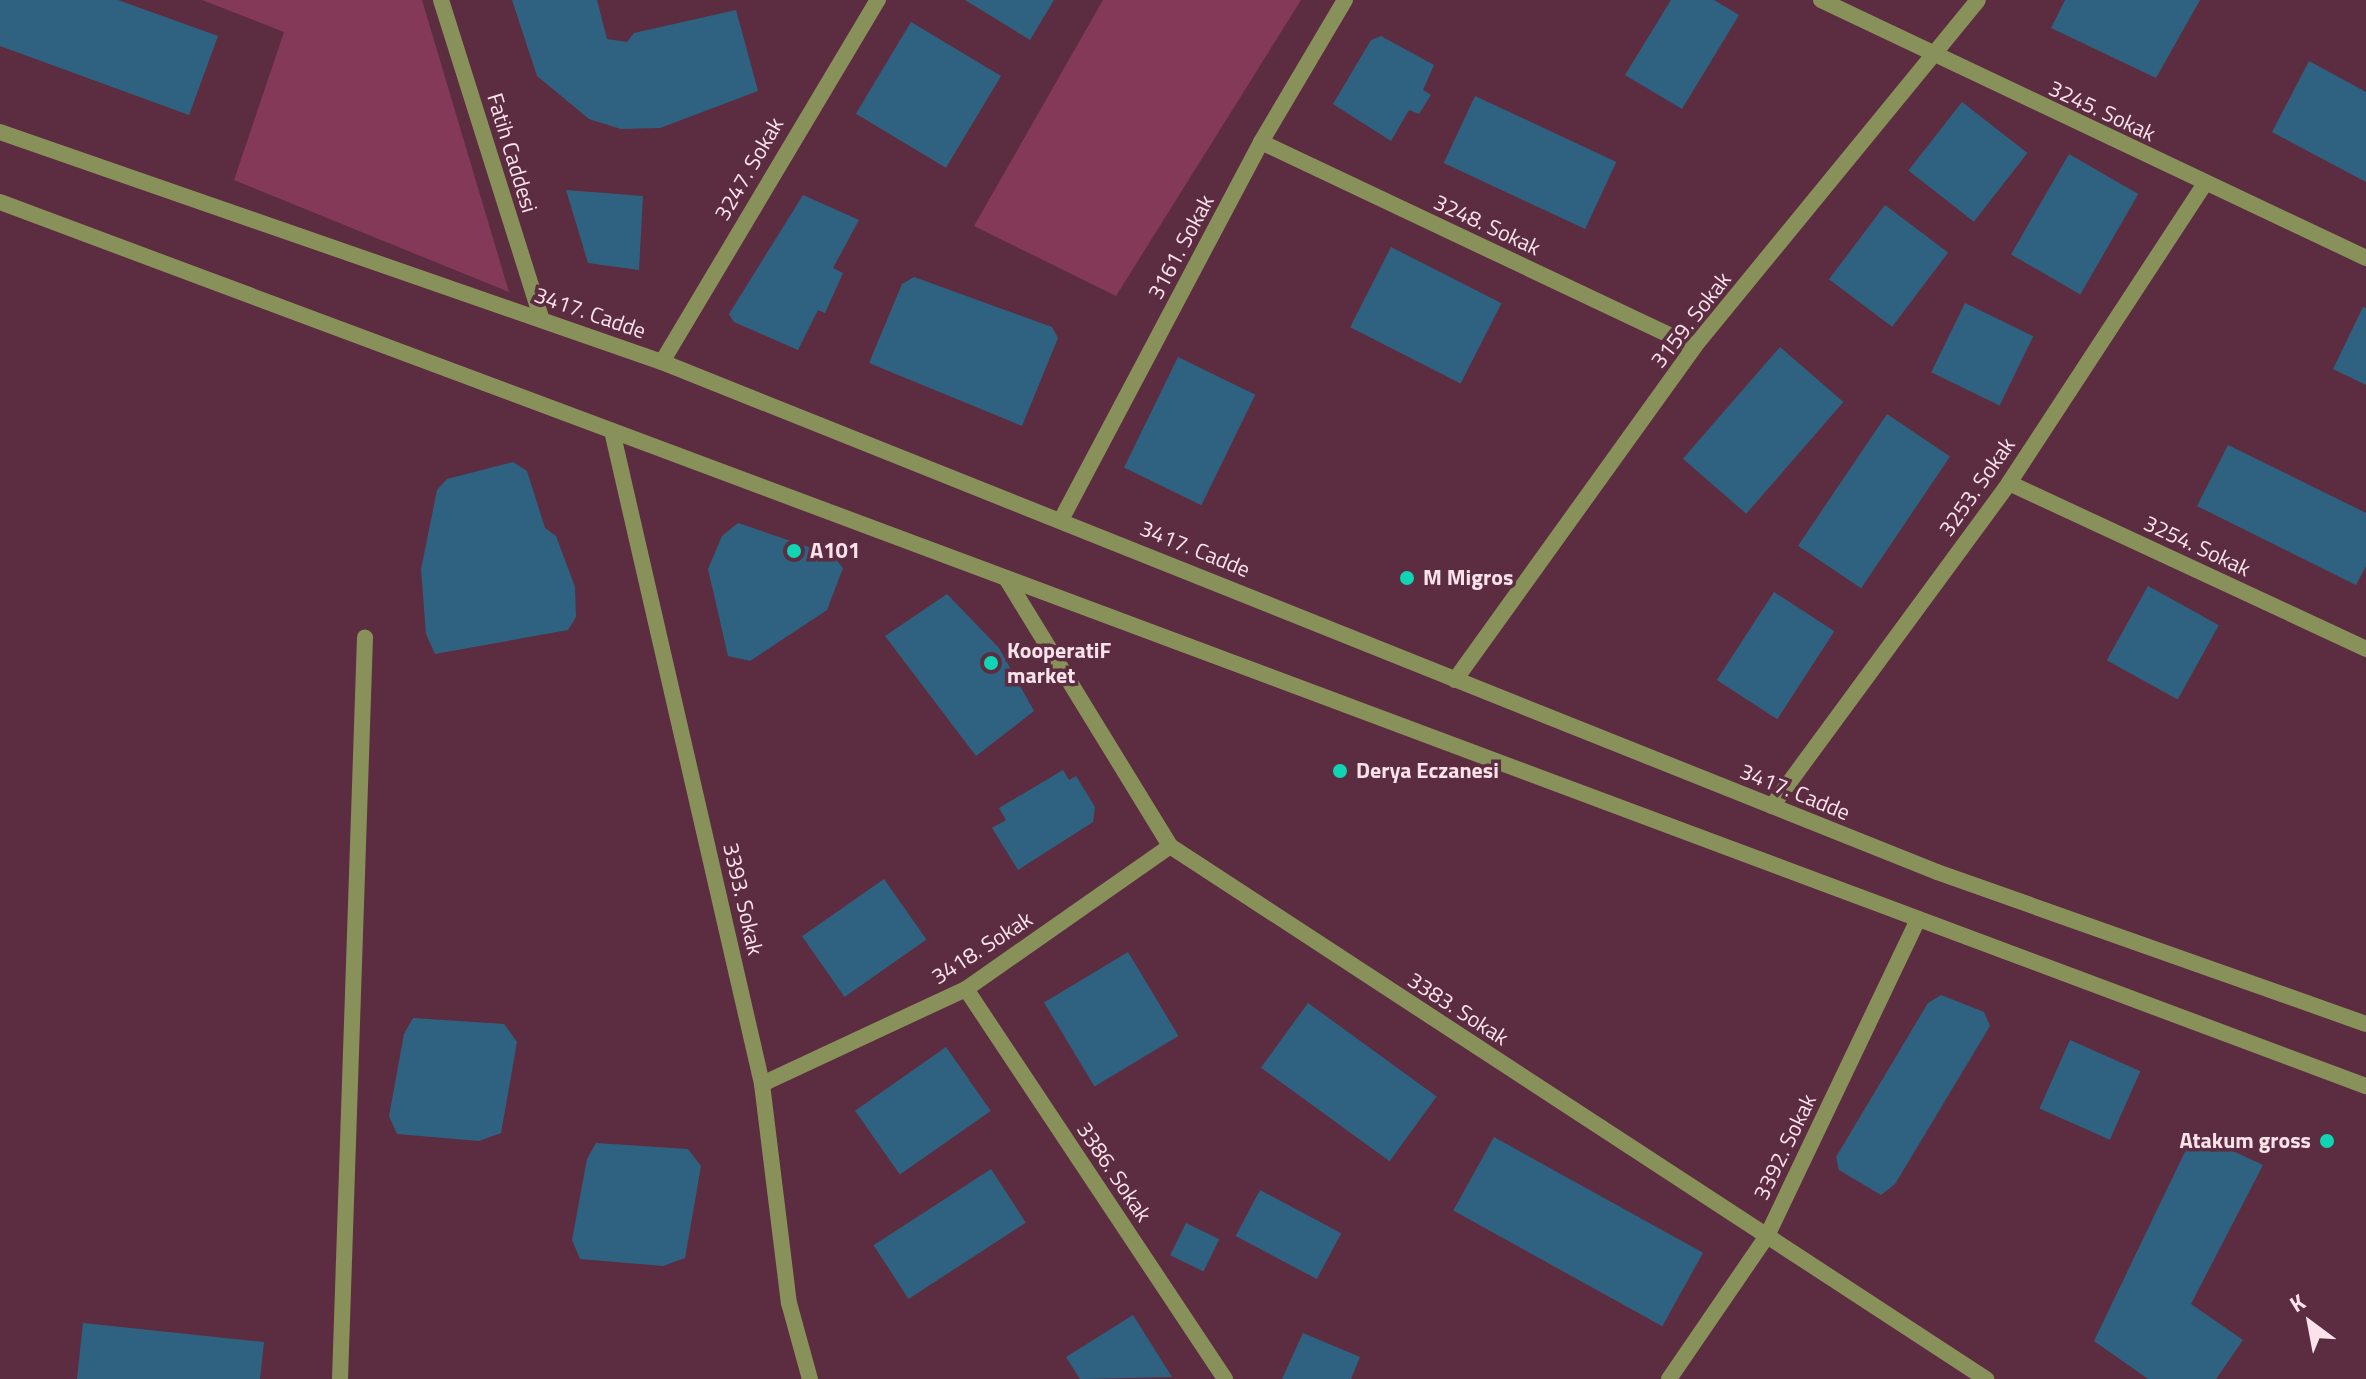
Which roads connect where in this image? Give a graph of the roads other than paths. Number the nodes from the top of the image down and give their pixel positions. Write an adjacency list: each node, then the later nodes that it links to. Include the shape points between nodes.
1 (441, 0): 12 (street, Fatih Caddesi)
2 (878, 0): 14 (street, 3247. Sokak)
3 (1345, 0): 8 (street, 3161. Sokak)
4 (1821, 0): 6 (street, 3245. Sokak)
5 (1978, 0): 6 (street, 3159. Sokak)
6 (1932, 56): 9 (street, 3245. Sokak); 13 (street, 3159. Sokak)
7 (0, 132): 12 (street, 3417. Cadde)
8 (1261, 142): 13 (street, 3248. Sokak); 17 (street, 3161. Sokak)
9 (2205, 183): 11 (street, 3245. Sokak); 16 (street, 3253. Sokak)
10 (0, 202): 15 (street)
11 (2366, 258)
12 (541, 318): 14 (street, 3417. Cadde)
13 (1694, 347): 21 (street, 3159. Sokak)
14 (662, 362): 17 (street, 3417. Cadde)
15 (612, 431): 18 (street); 27 (street, 3393. Sokak)
16 (2009, 483): 20 (street, 3254. Sokak); 22 (street, 3253. Sokak)
17 (1062, 518): 21 (street, 3417. Cadde)
18 (1006, 578): 23 (street, 3383. Sokak); 24 (street)
19 (365, 637): 30 (street)
20 (2366, 649)
21 (1455, 680): 22 (street, 3417. Cadde)
22 (1772, 806): 26 (street, 3417. Cadde, via 1937,872)
23 (1170, 846): 25 (street, 3418. Sokak); 29 (street, 3383. Sokak)
24 (1918, 920): 28 (street); 29 (street, 3392. Sokak)
25 (966, 989): 27 (street, 3418. Sokak); 32 (street, 3386. Sokak)
26 (2366, 1024)
27 (762, 1084): 31 (street, 3393. Sokak, via 789,1303)
28 (2366, 1086)
29 (1767, 1236): 33 (street, 3392. Sokak); 34 (street, 3383. Sokak)
30 (340, 1379)
31 (810, 1379)
32 (1225, 1379)
33 (1669, 1379)
34 (1986, 1379)

